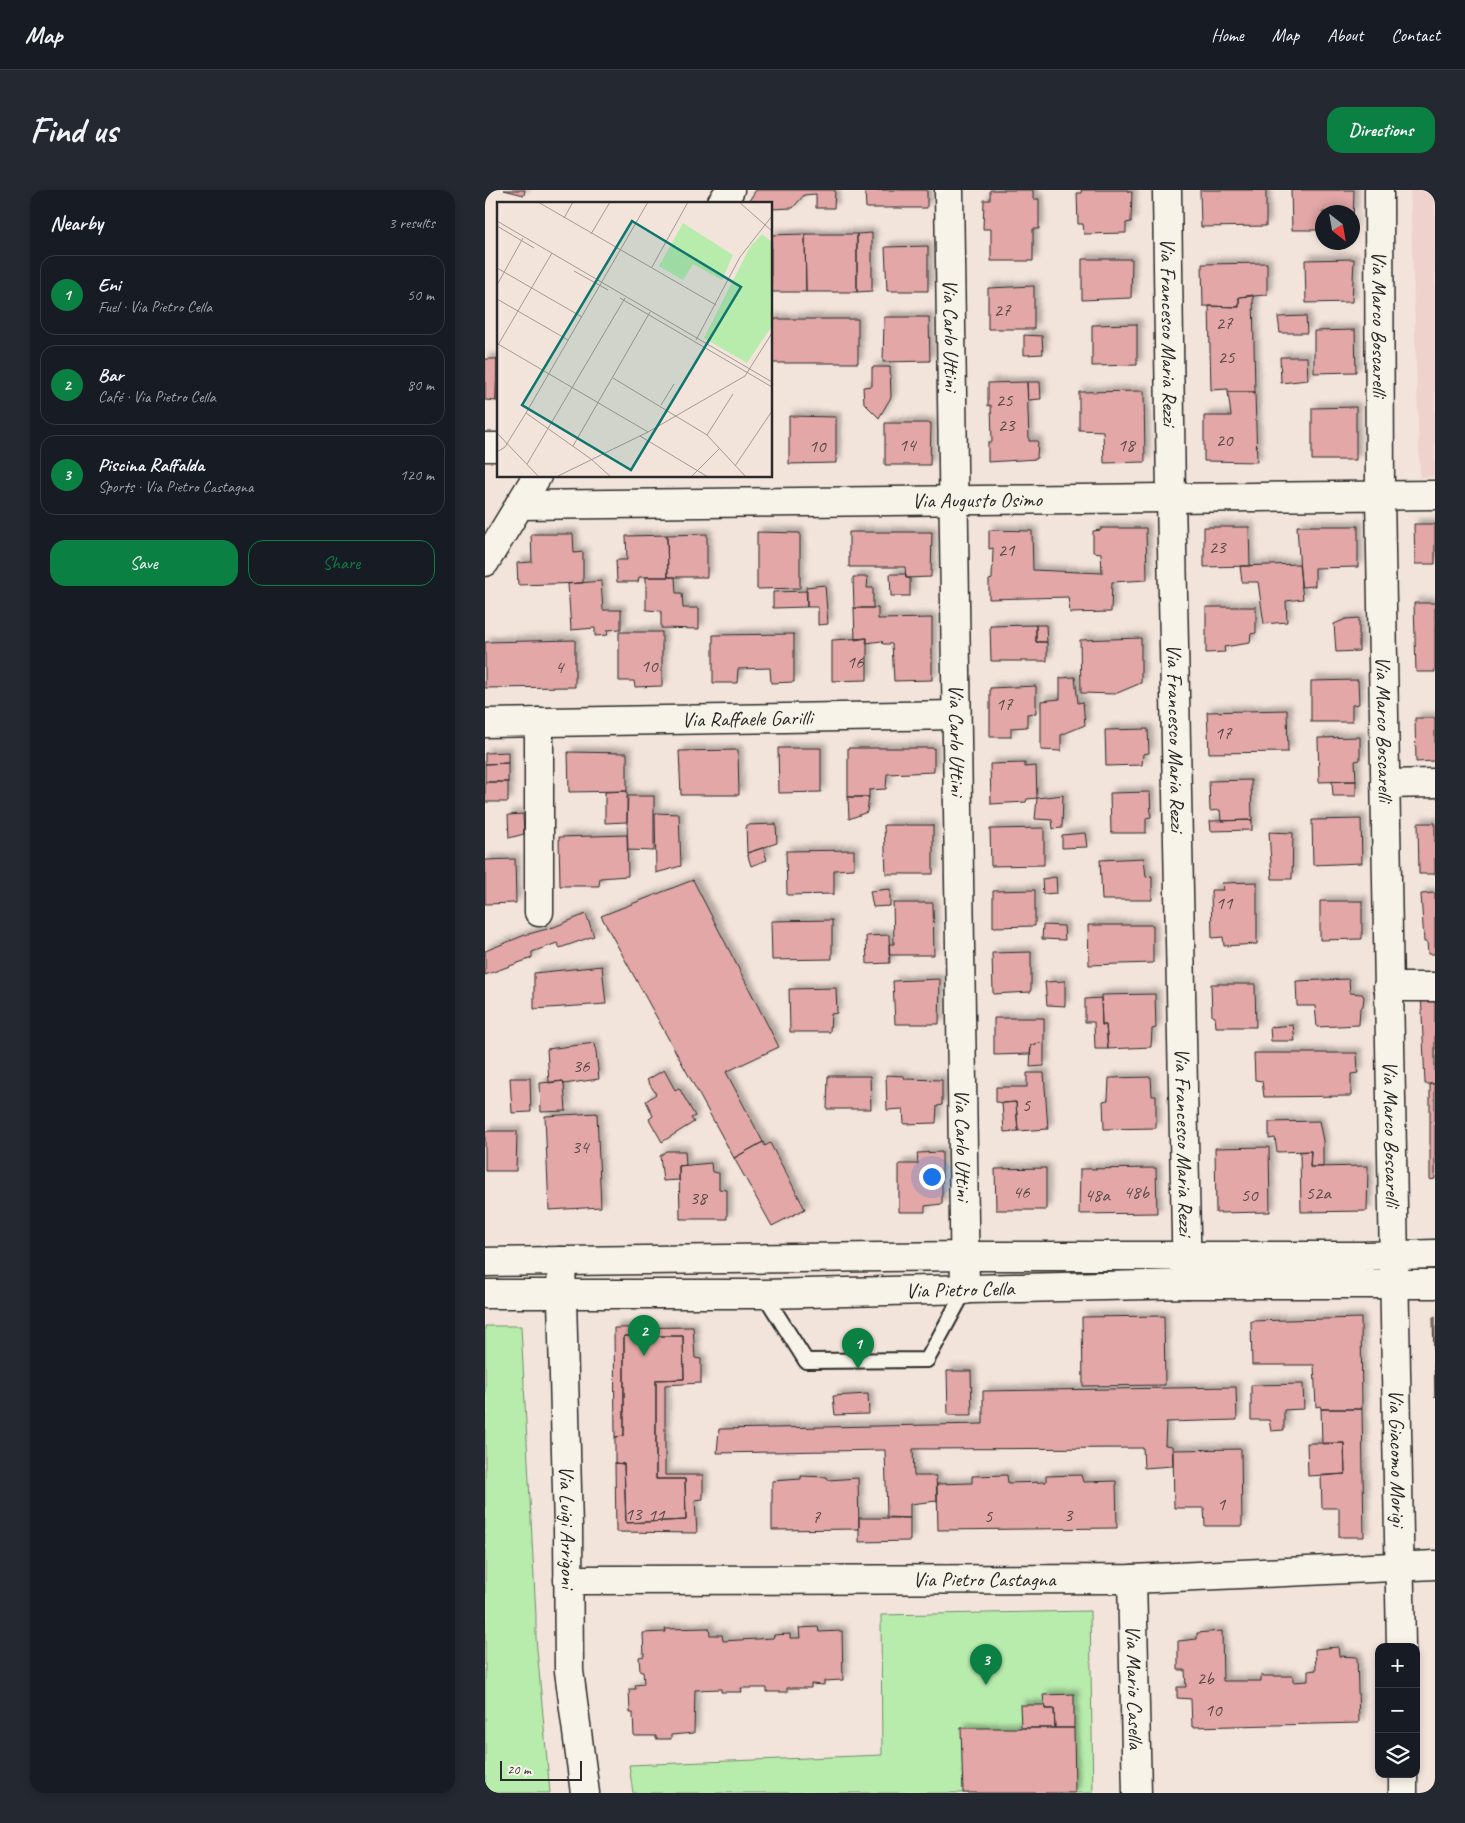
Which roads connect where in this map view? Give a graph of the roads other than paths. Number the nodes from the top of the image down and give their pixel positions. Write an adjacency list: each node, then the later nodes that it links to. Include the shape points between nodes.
1 (730, 190): 5 (street)
2 (949, 190): 10 (street, Via Carlo Uttini)
3 (1167, 190): 9 (street, Via Francesco Maria Rezzi)
4 (1379, 190): 8 (street, Via Marco Boscarelli)
5 (722, 202)
6 (536, 478): 11 (street)
7 (1435, 495): 8 (street, Via Augusto Osimo)
8 (1380, 496): 9 (street, Via Augusto Osimo); 17 (street, Via Marco Boscarelli)
9 (1171, 498): 10 (street, Via Augusto Osimo); 22 (street, Via Francesco Maria Rezzi)
10 (953, 500): 11 (street, Via Augusto Osimo); 13 (street, Via Carlo Uttini)
11 (519, 505): 12 (street)
12 (485, 562)
13 (956, 715): 14 (street, Via Raffaele Garilli); 23 (street, Via Carlo Uttini)
14 (539, 722): 15 (street, Via Raffaele Garilli); 18 (street)
15 (485, 723)
16 (1435, 783): 17 (street)
17 (1385, 784): 20 (street, Via Marco Boscarelli)
18 (539, 912)
19 (1435, 986): 20 (street)
20 (1388, 988): 26 (street, Via Marco Boscarelli)
21 (1435, 1254): 26 (street, Via Pietro Cella)
22 (1187, 1255): 23 (street, Via Pietro Cella); 26 (street, Via Pietro Cella); 27 (street, Via Francesco Maria Rezzi)
23 (966, 1256): 24 (street, Via Pietro Cella); 29 (street, Via Carlo Uttini)
24 (561, 1261): 25 (street, Via Pietro Cella); 30 (street, Via Luigi Arrigoni)
25 (485, 1262)
26 (1394, 1269): 27 (street, Via Pietro Cella); 28 (street, Via Pietro Cella); 34 (street, Via Giacomo Morigi)
27 (1187, 1284): 29 (street, Via Pietro Cella)
28 (1435, 1284)
29 (965, 1290): 32 (street, Via Pietro Cella); 32 (lane, via 927,1360 806,1361)
30 (563, 1293): 31 (street, Via Pietro Cella); 32 (street, Via Pietro Cella); 36 (street, Via Luigi Arrigoni)
31 (485, 1294)
32 (763, 1294)
33 (1435, 1565): 34 (street, Via Pietro Castagna)
34 (1400, 1566): 35 (street, Via Pietro Castagna); 37 (street, Via Giacomo Morigi)
35 (1132, 1579): 36 (street, Via Pietro Castagna); 40 (street, Via Mario Casella)
36 (568, 1580): 39 (street, Via Luigi Arrigoni, via 569,1671)
37 (1401, 1643)
38 (1403, 1778): 41 (street)
39 (585, 1793)
40 (1137, 1793)
41 (1403, 1793)

